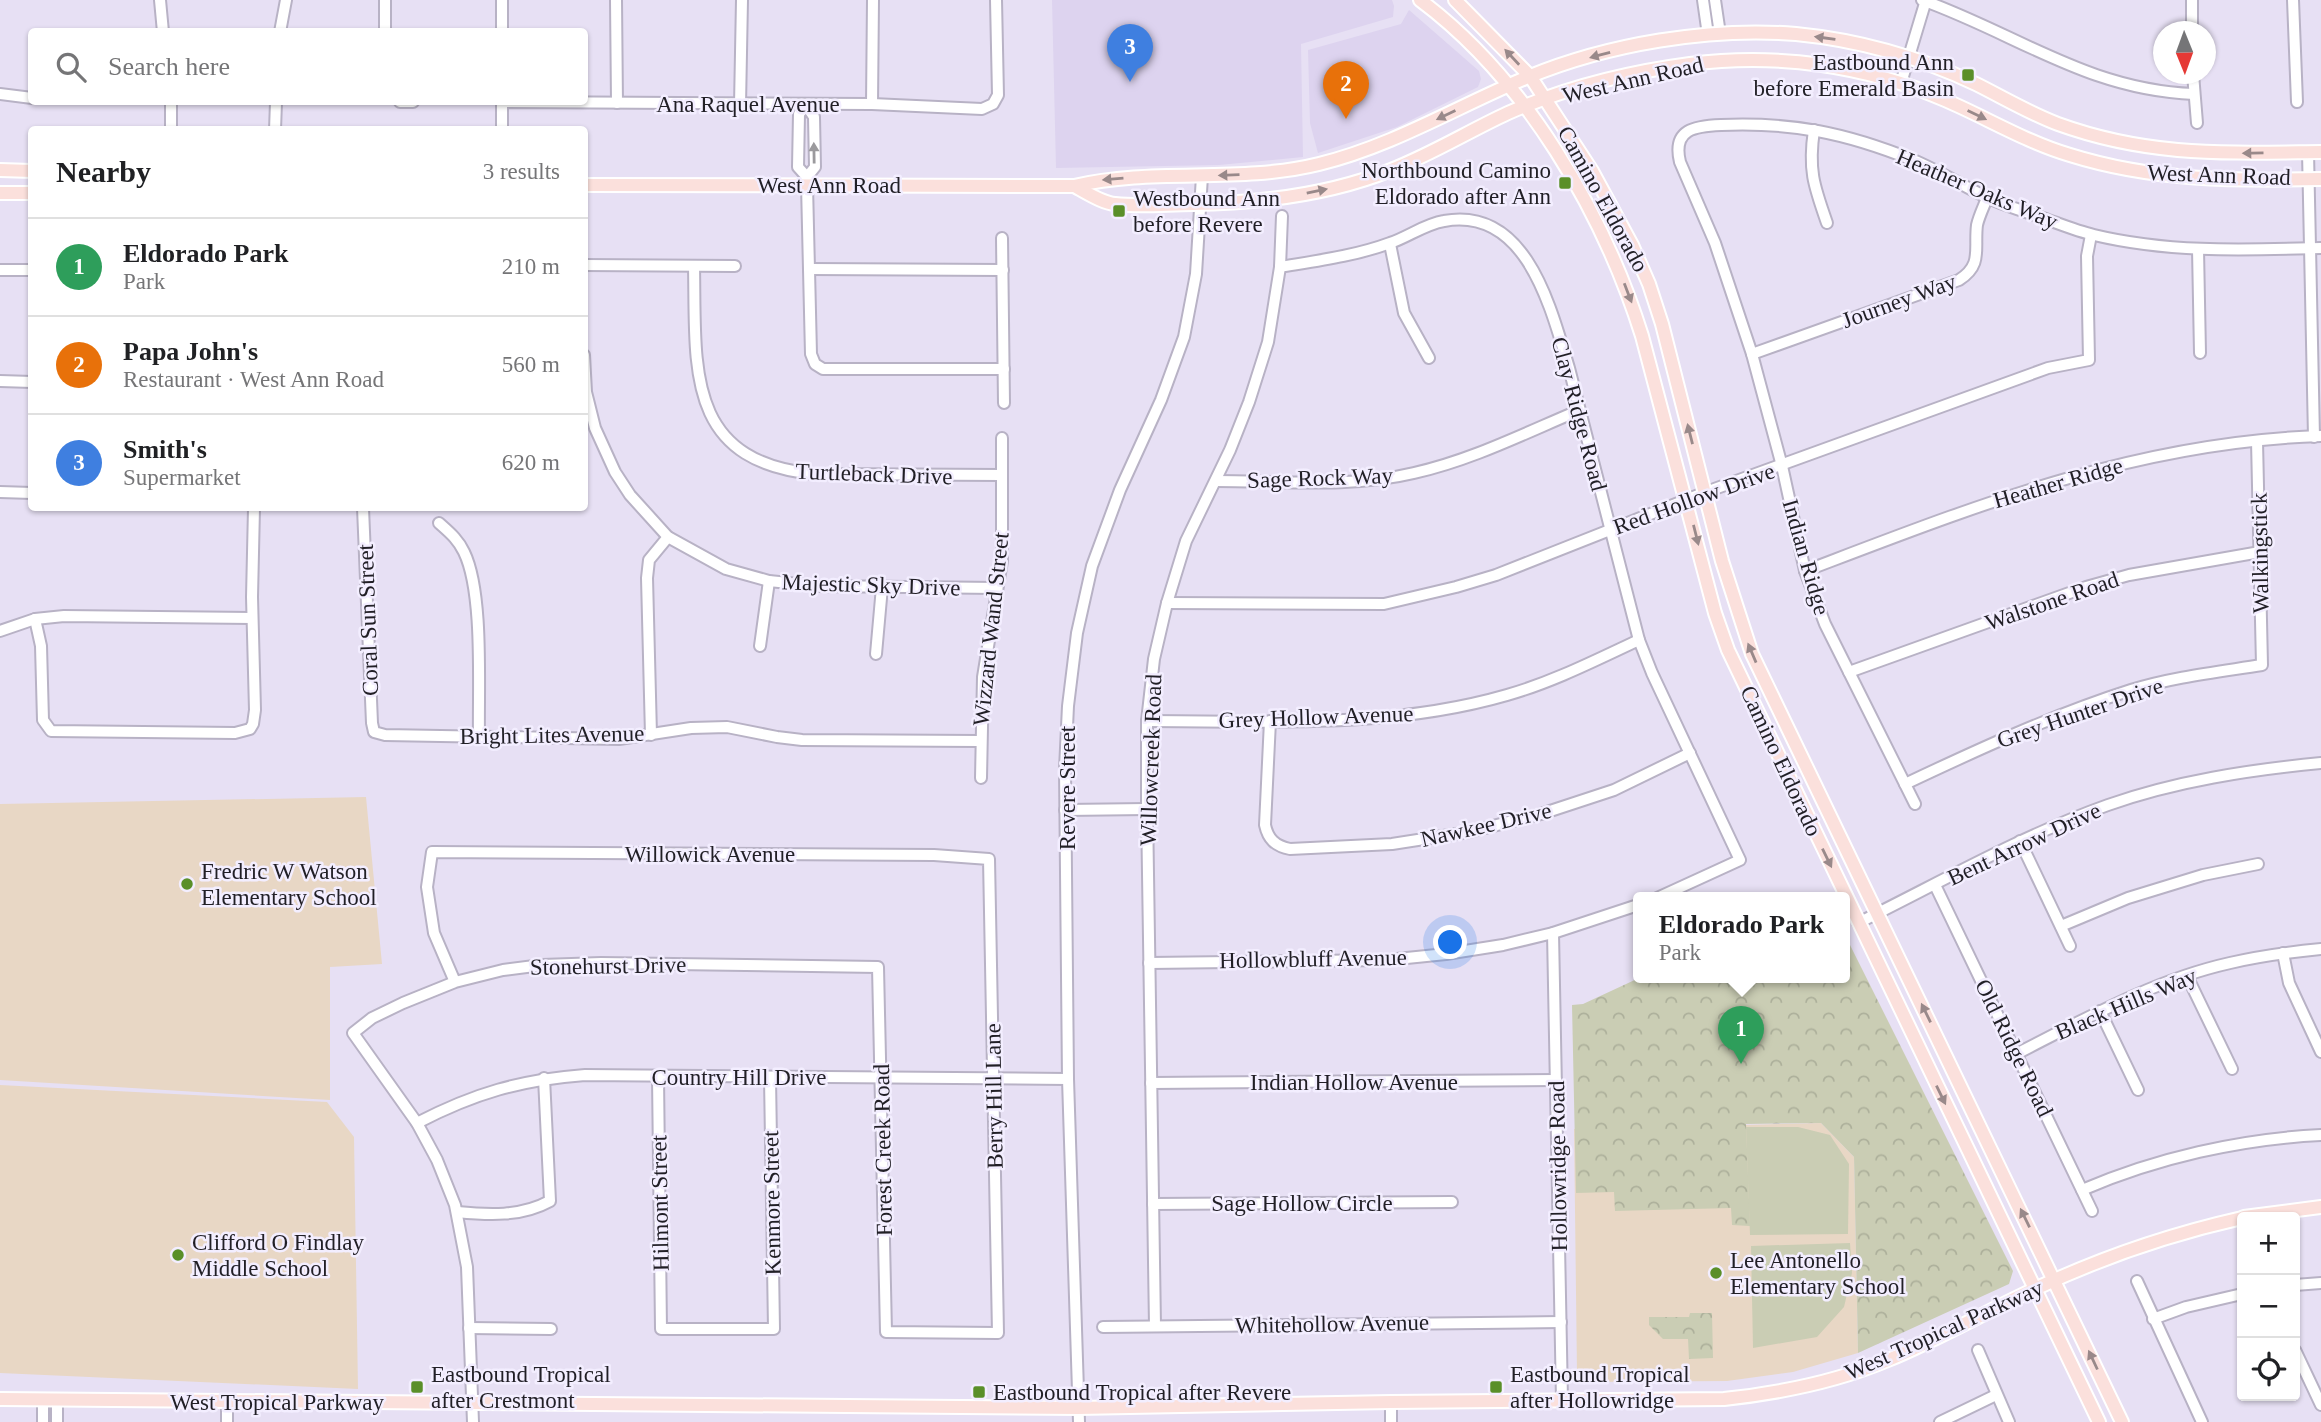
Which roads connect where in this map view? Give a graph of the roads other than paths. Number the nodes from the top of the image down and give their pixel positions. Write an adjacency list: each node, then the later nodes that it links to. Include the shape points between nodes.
1 (160, 0): 17 (street)
2 (286, 0): 18 (street)
3 (385, 0): 19 (street)
4 (502, 0): 20 (street)
5 (615, 0): 33 (street)
6 (742, 0): 38 (street)
7 (873, 0): 34 (street)
8 (996, 0): 34 (street, Ana Raquel Avenue, via 998,94 993,104 982,109)
9 (1420, 0): 26 (main road, Camino Eldorado, via 1463,37)
10 (1455, 0): 23 (main road, Camino Eldorado, one-way to 10)
11 (1703, 0): 21 (street)
12 (1715, 0): 21 (street)
13 (1925, 0): 22 (street); 28 (street, via 2095,76 2149,90)
14 (2192, 0): 16 (street)
15 (2293, 0): 31 (street)
16 (2192, 21)
17 (163, 28)
18 (281, 28)
19 (386, 28)
20 (502, 28)
21 (1714, 34): 22 (main road, West Ann Road, one-way to 21, via 1818,37); 23 (main road, West Ann Road, one-way to 23, via 1616,51)
22 (1909, 57): 24 (street); 47 (main road, West Ann Road, one-way to 22, via 2182,152 2098,137 2042,118 1968,80)
23 (1530, 76): 26 (main road, West Ann Road); 30 (main road, Camino Eldorado)
24 (1901, 83): 30 (main road, West Ann Road, via 1819,64 1736,60 1638,73); 51 (main road, West Ann Road, one-way to 51, via 2030,141 2107,166 2192,179)
25 (2194, 84): 28 (street)
26 (1508, 86): 40 (main road, Camino Eldorado); 50 (main road, West Ann Road, one-way to 50, via 1355,154 1283,171)
27 (0, 94): 29 (street)
28 (2194, 94): 41 (street)
29 (28, 98)
30 (1546, 99): 40 (main road, West Ann Road); 90 (main road, Camino Eldorado, one-way to 30, via 1649,284 1592,171)
31 (2297, 102)
32 (588, 103): 33 (street, Ana Raquel Avenue)
33 (617, 103): 38 (street, Ana Raquel Avenue)
34 (872, 104): 39 (street, Ana Raquel Avenue)
35 (171, 105): 42 (street)
36 (276, 105): 43 (street)
37 (502, 105): 44 (street)
38 (740, 105): 39 (street, Ana Raquel Avenue)
39 (806, 105): 52 (street, via 799,114 798,167)
40 (1524, 107): 58 (main road, West Ann Road, one-way to 40, via 1290,197 1370,177); 92 (main road, Camino Eldorado, one-way to 92, via 1584,199 1620,274)
41 (2197, 123)
42 (171, 126)
43 (275, 126)
44 (502, 126)
45 (1814, 130): 46 (street, Heather Oaks Way, via 1756,124 1698,126); 57 (street, Heather Oaks Way, via 1844,135 1915,161); 60 (street, via 1812,180)
46 (1680, 139): 75 (street, Indian Ridge, via 1680,162 1715,243)
47 (2314, 152): 51 (street)
48 (0, 170): 49 (main road)
49 (28, 171)
50 (1202, 176): 54 (main road, West Ann Road, one-way to 54, via 1108,178); 58 (street, Revere Street)
51 (2315, 179): 65 (street)
52 (807, 181): 53 (main road, West Ann Road); 54 (main road, West Ann Road); 70 (street)
53 (588, 185)
54 (1074, 187): 58 (main road, West Ann Road, via 1113,204)
55 (0, 193): 56 (main road)
56 (28, 193)
57 (1987, 198): 61 (street, Heather Oaks Way); 75 (street, Journey Way, via 1977,222 1976,263 1959,281)
58 (1200, 204): 124 (street, Revere Street, via 1196,274 1184,337 1120,490 1084,598 1068,706)
59 (1282, 216): 69 (street, Willowcreek Road)
60 (1827, 223)
61 (2091, 235): 64 (street, Heather Oaks Way, via 2152,247); 86 (street, Red Hollow Drive, via 2087,256 2089,360 2048,368)
62 (1002, 237): 73 (street)
63 (1390, 244): 69 (street, Clay Ridge Road); 76 (street, via 1404,313); 82 (street, Clay Ridge Road, via 1434,224 1458,219 1487,225 1511,239 1541,288)
64 (2198, 249): 65 (street, Heather Oaks Way); 74 (street)
65 (2315, 249): 83 (street)
66 (588, 265): 67 (street)
67 (694, 266): 68 (street); 87 (street, Turtleback Drive, via 696,369 712,419 734,445 784,471)
68 (735, 266)
69 (1280, 267): 88 (street, Willowcreek Road, via 1268,342)
70 (809, 269): 73 (street); 77 (street, via 811,354 823,369)
71 (0, 270): 72 (street)
72 (28, 270)
73 (1003, 270): 77 (street)
74 (2200, 353)
75 (1752, 354): 86 (street, Indian Ridge)
76 (1429, 358)
77 (1004, 369): 81 (street)
78 (0, 381): 79 (street)
79 (28, 382)
80 (588, 403): 97 (street, Majestic Sky Drive, via 614,472)
81 (1004, 403)
82 (1580, 410): 88 (street, Sage Rock Way, via 1462,460 1412,474 1363,481); 96 (street, Clay Ridge Road)
83 (2317, 436): 85 (street, Heather Ridge)
84 (1002, 438): 87 (street, Wizzard Wand Street)
85 (2257, 441): 98 (street, Walkingstick); 99 (street, Heather Ridge, via 2193,448 2074,475 1985,503)
86 (1782, 466): 90 (street, Red Hollow Drive); 99 (street, Indian Ridge)
87 (1002, 475): 102 (street, Wizzard Wand Street, via 1002,561)
88 (1216, 481): 103 (street, Willowcreek Road, via 1185,541)
89 (0, 492): 91 (street)
90 (1706, 492): 92 (street, Red Hollow Drive); 133 (main road, Camino Eldorado, one-way to 90, via 1752,654 1730,591)
91 (28, 493)
92 (1687, 499): 96 (street, Red Hollow Drive); 130 (main road, Camino Eldorado, one-way to 130, via 1728,650)
93 (254, 511): 104 (street)
94 (363, 511): 114 (street, Coral Sun Street)
95 (439, 523): 116 (street, via 455,537 471,570 477,621)
96 (1609, 529): 103 (street, Red Hollow Drive, via 1496,575 1384,604); 107 (street, Clay Ridge Road)
97 (668, 537): 100 (street, Majestic Sky Drive, via 726,569); 115 (street, via 649,560 647,578)
98 (2260, 552): 110 (street, Walkingstick); 111 (street, Walstone Road, via 2086,587)
99 (1805, 571): 111 (street, Indian Ridge)
100 (769, 582): 101 (street, Majestic Sky Drive); 108 (street)
101 (883, 587): 102 (street, Majestic Sky Drive); 109 (street)
102 (997, 588): 117 (street, Wizzard Wand Street, via 983,677)
103 (1167, 603): 112 (street, Willowcreek Road)
104 (252, 618): 105 (street, via 91,615); 105 (street, via 253,724 235,733 51,731 43,710 41,646)
105 (35, 619): 106 (street)
106 (0, 631)
107 (1639, 640): 113 (street, Grey Hollow Avenue, via 1507,695 1436,712 1374,719); 118 (street, Clay Ridge Road)
108 (760, 646)
109 (876, 654)
110 (2262, 665): 121 (street, Grey Hunter Drive, via 2133,690 2027,727)
111 (1849, 672): 121 (street, Indian Ridge)
112 (1147, 721): 113 (street, Grey Hollow Avenue); 123 (street, Willowcreek Road)
113 (1270, 721): 118 (street, Nawkee Drive, via 1265,825 1272,841 1290,849 1392,844 1469,832 1614,790)
114 (374, 732): 116 (street, Bright Lites Avenue)
115 (651, 735): 116 (street, Bright Lites Avenue, via 619,739); 117 (street, Bright Lites Avenue, via 691,727 727,727 802,740)
116 (479, 737)
117 (980, 741): 120 (street, Wizzard Wand Street)
118 (1690, 753): 129 (street, Clay Ridge Road, via 1740,860)
119 (2321, 762): 125 (street, Bent Arrow Drive, via 2224,775 2152,792)
120 (981, 778)
121 (1905, 784): 122 (street, Indian Ridge)
122 (1915, 804)
123 (1147, 809): 124 (street); 140 (street, Willowcreek Road)
124 (1065, 810): 153 (street, Revere Street)
125 (2020, 841): 128 (street, Bent Arrow Drive); 135 (street)
126 (989, 859): 143 (street, Willowick Avenue, via 432,852 427,887 434,933); 150 (street, Berry Hill Lane)
127 (2258, 864): 135 (street, via 2128,898)
128 (1935, 885): 133 (street, Bent Arrow Drive); 146 (street, Old Ridge Road)
129 (1670, 892)
130 (1843, 892)
131 (1850, 906): 134 (main road, Camino Eldorado, one-way to 134)
132 (1633, 907): 136 (street, Hollowbluff Avenue)
133 (1878, 913): 134 (street, Bent Arrow Drive); 167 (main road, Camino Eldorado, one-way to 133)
134 (1858, 923): 171 (main road, Camino Eldorado, one-way to 171)
135 (2061, 926): 137 (street)
136 (1553, 933): 140 (street, Hollowbluff Avenue, via 1446,954 1387,960); 154 (street, Hollowridge Road)
137 (2070, 946)
138 (2321, 949): 139 (street, Black Hills Way)
139 (2283, 953): 142 (street, Black Hills Way); 145 (street, via 2289,983)
140 (1149, 963): 155 (street, Willowcreek Road)
141 (878, 967): 143 (street, Stonehurst Drive, via 566,964 503,970); 149 (street, Forest Creek Road)
142 (2187, 976): 144 (street, Black Hills Way); 147 (street)
143 (455, 982): 157 (street, Stonehurst Drive, via 372,1018 353,1033)
144 (2100, 1011): 146 (street, Black Hills Way); 156 (street)
145 (2321, 1052)
146 (2016, 1054): 159 (street, Old Ridge Road)
147 (2232, 1069)
148 (658, 1077): 151 (street, Country Hill Drive); 152 (street, Country Hill Drive); 179 (street, Hilmont Street, via 661,1329)
149 (881, 1077): 150 (street, Country Hill Drive); 152 (street, Country Hill Drive); 180 (street, Forest Creek Road, via 886,1332)
150 (994, 1077): 153 (street, Country Hill Drive); 180 (street, Berry Hill Lane)
151 (544, 1078): 157 (street, Country Hill Drive, via 458,1102); 164 (street, via 550,1201 520,1212)
152 (770, 1078): 179 (street, Kenmore Street)
153 (1068, 1079): 192 (street, Revere Street)
154 (1556, 1080): 155 (street, Indian Hollow Avenue); 174 (street, Hollowridge Road)
155 (1151, 1083): 161 (street, Willowcreek Road)
156 (2138, 1090)
157 (417, 1123): 164 (street)
158 (2321, 1135): 159 (street, via 2240,1144 2160,1163)
159 (2082, 1190): 163 (street, Old Ridge Road)
160 (1452, 1202): 161 (street, Sage Hollow Circle)
161 (1153, 1204): 175 (street, Willowcreek Road)
162 (2321, 1207): 165 (main road, West Tropical Parkway)
163 (2092, 1211)
164 (457, 1212): 177 (street, via 467,1267)
165 (2282, 1212)
166 (2237, 1219): 167 (main road, West Tropical Parkway, via 2155,1240)
167 (2055, 1280): 171 (main road, West Tropical Parkway); 202 (main road, Camino Eldorado, one-way to 167)
168 (2137, 1281): 173 (street)
169 (2321, 1283): 170 (street)
170 (2300, 1285)
171 (2035, 1289): 187 (main road, West Tropical Parkway, via 1891,1359 1826,1382 1724,1399); 201 (main road, Camino Eldorado)
172 (2237, 1295): 173 (street)
173 (2153, 1319): 203 (street)
174 (1561, 1322): 175 (street, Whitehollow Avenue); 187 (street, Hollowridge Road)
175 (1155, 1326): 176 (street, Whitehollow Avenue)
176 (1103, 1327)
177 (469, 1328): 178 (street); 189 (street)
178 (551, 1329)
179 (774, 1329)
180 (998, 1333)
181 (1978, 1350): 183 (street)
182 (2300, 1361): 191 (street)
183 (1996, 1395): 199 (street); 200 (street)
184 (0, 1399): 185 (main road, West Tropical Parkway)
185 (44, 1400): 186 (main road, West Tropical Parkway); 193 (street)
186 (57, 1400): 188 (main road, West Tropical Parkway); 194 (street)
187 (1562, 1400): 190 (main road, West Tropical Parkway)
188 (227, 1401): 189 (main road, West Tropical Parkway); 195 (street)
189 (472, 1402): 192 (main road, West Tropical Parkway); 196 (street)
190 (1391, 1402): 192 (main road, West Tropical Parkway); 198 (street)
191 (2321, 1405)
192 (1079, 1408): 197 (street, Revere Street)
193 (43, 1422)
194 (57, 1422)
195 (227, 1422)
196 (473, 1422)
197 (1079, 1422)
198 (1391, 1422)
199 (1940, 1422)
200 (2009, 1422)
201 (2099, 1422)
202 (2122, 1422)
203 (2202, 1422)

